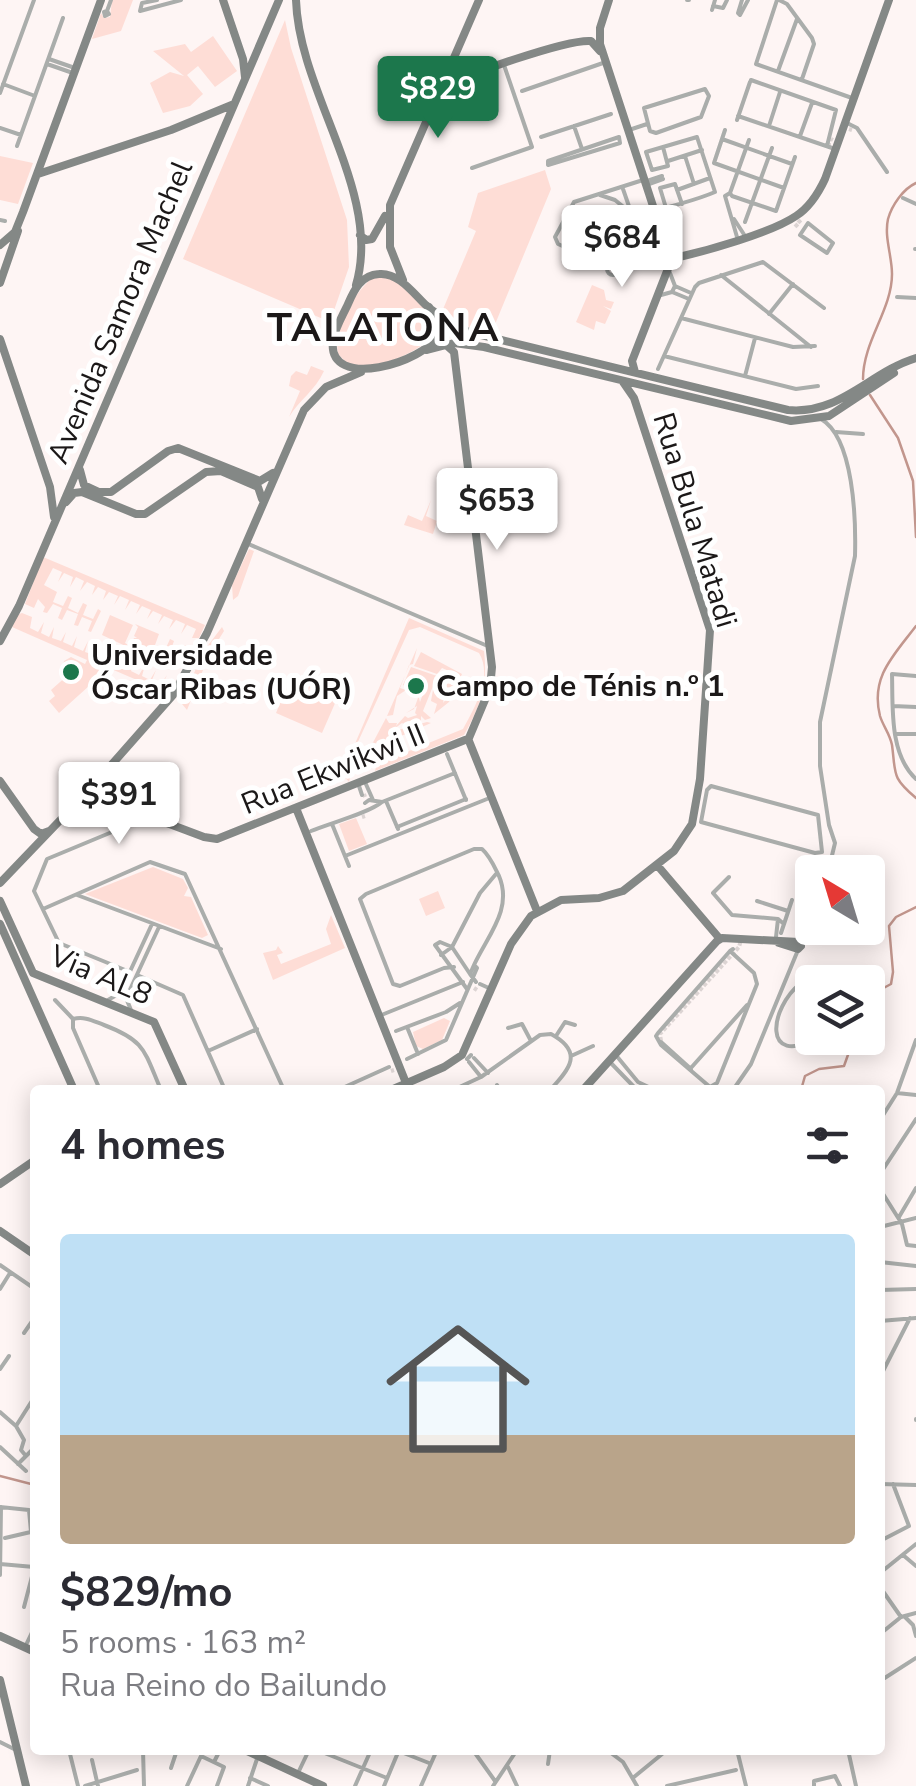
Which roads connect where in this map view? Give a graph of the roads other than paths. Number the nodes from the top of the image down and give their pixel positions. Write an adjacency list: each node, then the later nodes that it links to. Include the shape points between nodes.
1 (34, 0): 27 (street)
2 (157, 0): 3 (street, via 142,2 140,10)
3 (182, 0)
4 (223, 0): 18 (street)
5 (279, 0): 19 (street, Avenida Samora Machel)
6 (296, 0): 97 (street, via 303,50)
7 (479, 0): 32 (street)
8 (610, 0): 14 (street)
9 (727, 0): 13 (street, via 723,8)
10 (778, 0): 16 (street); 24 (street, via 755,61)
11 (888, 0): 33 (street)
12 (106, 3): 66 (street)
13 (713, 5)
14 (605, 11): 17 (street, via 594,32); 20 (street, via 599,34)
15 (63, 18): 21 (street)
16 (798, 18): 24 (street); 25 (street, via 814,44)
17 (569, 43): 20 (street, via 591,41); 22 (street)
18 (240, 49): 19 (street); 26 (street)
19 (256, 57): 26 (street, Avenida Samora Machel)
20 (605, 60): 29 (street); 46 (street)
21 (48, 61): 23 (street); 31 (street)
22 (504, 65): 32 (street, via 450,84); 68 (street, via 532,146)
23 (71, 70)
24 (778, 71): 25 (street)
25 (802, 80): 33 (street)
26 (244, 82): 34 (street, Avenida Samora Machel)
27 (3, 84): 30 (street); 31 (street)
28 (781, 90): 35 (street); 41 (street); 41 (street, via 752,79 738,118)
29 (522, 91)
30 (0, 92)
31 (35, 96): 47 (street)
32 (437, 97): 91 (street)
33 (854, 98): 42 (street)
34 (236, 101): 36 (street); 38 (street, Avenida Samora Machel)
35 (812, 101): 48 (street); 54 (street, via 838,111)
36 (221, 111): 38 (street); 69 (street)
37 (611, 114): 40 (street)
38 (228, 120): 152 (street, Avenida Samora Machel)
39 (647, 124): 39 (street, via 654,133 698,118 708,91 644,108); 46 (street)
40 (574, 126): 49 (street); 58 (street)
41 (769, 126): 48 (street)
42 (847, 127): 45 (street); 45 (street); 54 (street)
43 (0, 128): 47 (street)
44 (725, 130): 51 (street)
45 (860, 132): 72 (street)
46 (630, 133): 50 (street); 77 (street)
47 (20, 135): 55 (street)
48 (800, 136): 54 (street)
49 (541, 137)
50 (620, 140): 58 (street); 58 (street, via 548,165)
51 (722, 140): 59 (street); 71 (street, via 714,164)
52 (748, 140): 59 (street)
53 (674, 144): 56 (street); 60 (street, via 697,136); 64 (street)
54 (832, 144): 96 (street, via 819,191)
55 (16, 146)
56 (663, 147): 65 (street); 70 (street, via 646,154 650,168)
57 (772, 148): 62 (street)
58 (582, 149)
59 (746, 149): 62 (street); 71 (street)
60 (702, 150): 61 (street); 74 (street)
61 (685, 156): 64 (street); 78 (street)
62 (769, 156): 67 (street); 76 (street)
63 (795, 157): 67 (street)
64 (678, 158): 65 (street)
65 (668, 161): 70 (street)
66 (42, 162): 69 (street, via 45,170); 73 (street)
67 (792, 164): 81 (street)
68 (472, 168)
69 (54, 169): 73 (street); 82 (street)
70 (660, 169): 75 (street)
71 (737, 172): 76 (street); 85 (street)
72 (887, 172)
73 (38, 174): 82 (street)
74 (711, 178): 78 (street); 87 (street, via 715,192)
75 (663, 180): 77 (street); 83 (street); 89 (street, via 664,208)
76 (761, 180): 81 (street); 88 (street)
77 (646, 182): 80 (street); 100 (street)
78 (694, 184): 79 (street)
79 (687, 186): 83 (street); 87 (street)
80 (622, 188): 84 (street); 94 (street)
81 (784, 188): 88 (street, via 776,211)
82 (32, 190): 92 (street)
83 (677, 190): 89 (street)
84 (600, 195): 93 (street, via 574,202); 94 (street)
85 (729, 197): 88 (street); 98 (street)
86 (904, 198): 90 (street)
87 (692, 200): 89 (street)
88 (752, 203): 95 (street)
89 (682, 204)
90 (916, 204)
91 (390, 205): 97 (street, via 372,238); 110 (street, via 390,247)
92 (24, 212): 102 (street); 108 (street)
93 (567, 212): 99 (street); 106 (street, via 555,240)
94 (630, 214): 101 (street)
95 (746, 222)
96 (797, 225): 96 (street, via 827,253 832,242 809,224); 98 (street)
97 (360, 234): 112 (street)
98 (741, 234): 104 (street)
99 (626, 238): 101 (street); 103 (street)
100 (665, 238): 101 (street); 104 (street)
101 (639, 242): 103 (street)
102 (0, 244)
103 (623, 247): 105 (street)
104 (674, 260): 111 (street); 111 (street)
105 (616, 264): 106 (street); 106 (street, via 616,274)
106 (608, 266)
107 (721, 275): 109 (street, via 763,262); 113 (street, via 696,284); 118 (street)
108 (0, 279)
109 (793, 284): 117 (street); 118 (street)
110 (408, 288): 112 (street, via 379,274); 116 (street)
111 (670, 288): 113 (street); 126 (street)
112 (354, 290): 134 (street, via 333,348 340,363)
113 (690, 296): 119 (street)
114 (898, 297): 115 (street)
115 (916, 298)
116 (429, 307): 120 (street); 129 (street, via 438,330)
117 (824, 308)
118 (769, 314): 122 (street)
119 (681, 318): 121 (street); 130 (street)
120 (486, 336): 127 (street); 133 (street)
121 (755, 338): 128 (street); 139 (street)
122 (798, 338): 128 (street); 128 (street, via 813,347)
123 (0, 340): 154 (street)
124 (445, 344): 125 (street); 129 (street); 131 (street, Rua Ekwikwi II)
125 (464, 344): 127 (street); 131 (street)
126 (638, 345): 136 (street); 138 (street, via 631,365)
127 (484, 347): 137 (street)
128 (793, 348)
129 (422, 352): 134 (street)
130 (664, 356): 135 (street); 139 (street)
131 (454, 359): 162 (street, Rua Ekwikwi II)
132 (916, 361): 145 (street)
133 (592, 362): 136 (street); 137 (street, via 595,369)
134 (369, 369): 150 (street, via 317,394)
135 (658, 369)
136 (617, 370): 138 (street)
137 (588, 372): 140 (street)
138 (638, 374): 143 (street)
139 (745, 376): 142 (street, via 796,389)
140 (624, 382): 141 (street); 144 (street, Rua Bula Matadi)
141 (637, 385): 143 (street); 144 (street, Rua Bula Matadi)
142 (818, 386)
143 (682, 391): 146 (street)
144 (634, 398): 180 (street, Rua Bula Matadi, via 710,630)
145 (853, 398): 146 (street); 147 (street)
146 (792, 416): 147 (street)
147 (821, 418): 148 (street)
148 (836, 432): 149 (street); 193 (street, via 850,487 855,556 820,722)
149 (862, 434)
150 (286, 449): 151 (street, via 264,481); 158 (street)
151 (200, 455): 153 (street, via 204,468); 155 (street, via 174,448)
152 (80, 460): 155 (street, via 84,485 103,492); 156 (street, Avenida Samora Machel)
153 (195, 479): 157 (street, via 149,512); 158 (street, via 216,470 258,487 262,498)
154 (50, 487): 156 (street, via 56,497); 159 (street)
155 (119, 487): 157 (street)
156 (66, 492): 159 (street, Avenida Samora Machel)
157 (120, 508): 159 (street, via 78,491)
158 (254, 522): 160 (street)
159 (52, 527): 161 (street, Avenida Samora Machel)
160 (246, 543): 162 (street); 174 (street, via 188,671)
161 (0, 641)
162 (490, 647): 168 (street, Rua Ekwikwi II, via 492,682)
163 (916, 676): 164 (street, via 893,672)
164 (893, 706): 165 (street); 166 (street)
165 (916, 707)
166 (896, 734): 167 (street); 171 (street, via 904,766)
167 (916, 734)
168 (468, 740): 173 (street, Rua Ekwikwi II); 207 (street)
169 (448, 754): 170 (street)
170 (455, 773): 177 (street); 178 (street)
171 (916, 779)
172 (0, 781): 189 (street, via 36,832)
173 (360, 782): 181 (street); 181 (street); 184 (street, Rua Ekwikwi II)
174 (95, 784): 175 (street); 179 (street)
175 (103, 799): 179 (street); 182 (street, Rua Ekwikwi II)
176 (487, 799): 183 (street)
177 (466, 800): 183 (street); 188 (street)
178 (384, 802): 181 (street); 188 (street)
179 (76, 804): 189 (street)
180 (701, 804): 180 (street, via 701,822 822,851 816,814 711,786); 195 (street, Rua Bula Matadi, via 685,838)
181 (366, 805): 186 (street)
182 (122, 806): 184 (street, Rua Ekwikwi II, via 216,839); 185 (street)
183 (469, 807): 191 (street)
184 (296, 808): 235 (street)
185 (117, 817): 187 (street); 192 (street, via 116,830); 192 (street, via 97,821)
186 (331, 823): 190 (street); 194 (street)
187 (110, 825)
188 (397, 827): 191 (street)
189 (53, 829): 199 (street)
190 (311, 831)
191 (400, 834): 194 (street)
192 (104, 835): 206 (street, via 45,861 34,888)
193 (832, 855)
194 (345, 856): 196 (street)
195 (657, 865): 207 (street, Rua Bula Matadi, via 623,891 561,900); 214 (street)
196 (349, 866)
197 (496, 871): 200 (street); 201 (street); 222 (street, via 478,848 360,899 393,984)
198 (729, 877): 209 (street, via 713,893 732,915)
199 (0, 883)
200 (486, 886): 201 (street); 217 (street)
201 (504, 893): 225 (street, via 503,911 474,965)
202 (77, 894): 206 (street); 212 (street); 219 (street, via 150,862 182,872)
203 (792, 900): 208 (street)
204 (756, 901): 208 (street)
205 (1, 904): 215 (street, Via AL8)
206 (42, 909): 224 (street, via 58,944)
207 (537, 911): 228 (street, via 516,934)
208 (788, 911): 211 (street)
209 (778, 919): 211 (street); 213 (street)
210 (0, 924): 215 (street)
211 (784, 924): 213 (street)
212 (155, 926): 219 (street); 224 (street)
213 (779, 936): 216 (street); 218 (street)
214 (720, 939): 218 (street); 257 (street)
215 (13, 941): 223 (street)
216 (800, 946): 226 (street)
217 (452, 947): 220 (street); 220 (street, via 438,942); 225 (street)
218 (733, 947): 238 (street, via 754,984); 241 (street, via 756,979); 260 (street, via 656,1036)
219 (221, 949): 243 (street)
220 (442, 955): 221 (street); 222 (street)
221 (454, 967): 222 (street); 225 (street)
222 (444, 968)
223 (26, 971): 231 (street, Via AL8); 263 (street)
224 (134, 973): 231 (street, via 118,995); 233 (street, via 127,996); 253 (street, via 182,993)
225 (472, 984): 228 (street); 232 (street); 235 (street)
226 (783, 985): 229 (street); 277 (street)
227 (795, 988): 229 (street)
228 (490, 992): 256 (street)
229 (791, 992): 252 (street, via 777,1018 776,1039)
230 (55, 1000): 236 (street)
231 (100, 1000): 233 (street, Via AL8)
232 (461, 1002): 234 (street); 237 (street)
233 (134, 1013): 266 (street, Via AL8, via 156,1024)
234 (444, 1013): 237 (street); 240 (street)
235 (378, 1016): 258 (street)
236 (73, 1019): 264 (street); 265 (street, via 136,1039)
237 (453, 1022): 254 (street, via 444,1042)
238 (732, 1024): 241 (street); 245 (street)
239 (575, 1026): 246 (street, via 566,1022)
240 (407, 1027): 244 (street); 254 (street)
241 (740, 1027): 249 (street)
242 (508, 1028): 250 (street, via 522,1024)
243 (257, 1029): 253 (street); 268 (street)
244 (396, 1031)
245 (724, 1032): 249 (street); 260 (street)
246 (556, 1036): 250 (street); 255 (street)
247 (916, 1040): 278 (street)
248 (661, 1041): 260 (street)
249 (734, 1041): 276 (street)
250 (530, 1042): 261 (street)
251 (594, 1046): 255 (street)
252 (795, 1046)
253 (208, 1051): 267 (street)
254 (418, 1054): 258 (street)
255 (572, 1056): 271 (street)
256 (469, 1057): 261 (street); 262 (street)
257 (612, 1058): 259 (street); 272 (street)
258 (396, 1066): 262 (street); 269 (street)
259 (621, 1067): 273 (street); 274 (street)
260 (692, 1071): 275 (street)
261 (483, 1073): 270 (street)
262 (406, 1084)
263 (72, 1085)
264 (98, 1085)
265 (160, 1085)
266 (183, 1085)
267 (223, 1085)
268 (282, 1085)
269 (350, 1085)
270 (462, 1085)
271 (554, 1085)
272 (588, 1085)
273 (632, 1085)
274 (644, 1085)
275 (710, 1085)
276 (714, 1085)
277 (736, 1085)
278 (897, 1093): 279 (street); 280 (street)
279 (916, 1095)
280 (885, 1114)
281 (916, 1119): 283 (street)
282 (30, 1163): 284 (street)
283 (885, 1166)
284 (0, 1184)
285 (916, 1188): 288 (street)
286 (885, 1196): 288 (street)
287 (916, 1218): 288 (street)
288 (900, 1219): 289 (street); 291 (street, via 907,1244)
289 (885, 1225)
290 (0, 1231): 292 (street)
291 (916, 1246)
292 (30, 1252)
293 (885, 1263): 295 (street)
294 (0, 1266): 296 (street)
295 (916, 1266)
296 (10, 1273): 297 (street); 298 (street)
297 (30, 1287)
298 (0, 1289)
299 (916, 1289): 300 (street)
300 (885, 1290)
301 (913, 1318): 302 (street); 306 (street)
302 (885, 1321)
303 (30, 1324): 304 (street)
304 (24, 1333)
305 (9, 1356): 307 (street)
306 (885, 1368)
307 (0, 1369)
308 (30, 1404): 310 (street)
309 (0, 1412): 310 (street)
310 (16, 1426): 313 (street)
311 (0, 1447): 314 (street)
312 (30, 1452): 313 (street)
313 (26, 1456): 314 (street)
314 (18, 1464): 315 (street)
315 (26, 1471)
316 (885, 1484): 317 (street)
317 (893, 1484): 318 (street); 322 (street, via 908,1526)
318 (916, 1485)
319 (0, 1508): 320 (street); 323 (street)
320 (30, 1515)
321 (30, 1532): 323 (street)
322 (885, 1538)
323 (1, 1539): 326 (street)
324 (916, 1544): 325 (street)
325 (903, 1555): 328 (street); 329 (street)
326 (1, 1564): 327 (street); 330 (street)
327 (30, 1566)
328 (916, 1566)
329 (885, 1569)
330 (0, 1575)
331 (30, 1582): 333 (street)
332 (885, 1594): 335 (street)
333 (24, 1607)
334 (916, 1613): 335 (street); 336 (street)
335 (903, 1617): 336 (street); 337 (street)
336 (913, 1626): 339 (street)
337 (885, 1630)
338 (30, 1636): 341 (street)
339 (916, 1636)
340 (0, 1639): 341 (street); 343 (street)
341 (25, 1647): 342 (street)
342 (30, 1650)
343 (30, 1652)
344 (916, 1658): 345 (street)
345 (885, 1679)
346 (0, 1680): 348 (street)
347 (0, 1742): 348 (street)
348 (18, 1750): 384 (street)
349 (71, 1755): 385 (street)
350 (143, 1755): 386 (street)
351 (175, 1755): 374 (street)
352 (218, 1755): 370 (street)
353 (250, 1755): 368 (street)
354 (253, 1755): 378 (street)
355 (308, 1755): 378 (street)
356 (329, 1755): 375 (street)
357 (370, 1755): 375 (street)
358 (396, 1755): 381 (street)
359 (409, 1755): 371 (street)
360 (434, 1755): 371 (street)
361 (477, 1755): 383 (street)
362 (514, 1755): 373 (street)
363 (549, 1755): 372 (street)
364 (614, 1755): 379 (street)
365 (661, 1755): 379 (street)
366 (739, 1755): 399 (street)
367 (849, 1755): 402 (street)
368 (257, 1759): 380 (street); 391 (street)
369 (92, 1760): 382 (street)
370 (214, 1762): 387 (street, via 200,1757); 388 (street, via 224,1769)
371 (430, 1764): 395 (street)
372 (548, 1764)
373 (508, 1766): 383 (street); 396 (street)
374 (171, 1768)
375 (363, 1769): 381 (street); 393 (street)
376 (137, 1770): 382 (street)
377 (736, 1770): 398 (street)
378 (298, 1774): 392 (street)
379 (634, 1777): 397 (street)
380 (250, 1778): 389 (street); 390 (street)
381 (387, 1778): 394 (street)
382 (97, 1784): 385 (street)
383 (494, 1784)
384 (26, 1786)
385 (82, 1786)
386 (144, 1786)
387 (188, 1786)
388 (217, 1786)
389 (248, 1786)
390 (268, 1786)
391 (316, 1786)
392 (323, 1786)
393 (355, 1786)
394 (384, 1786)
395 (421, 1786)
396 (516, 1786)
397 (636, 1786)
398 (667, 1786)
399 (746, 1786)
400 (814, 1786): 401 (street, via 835,1776)
401 (840, 1786)
402 (856, 1786)

